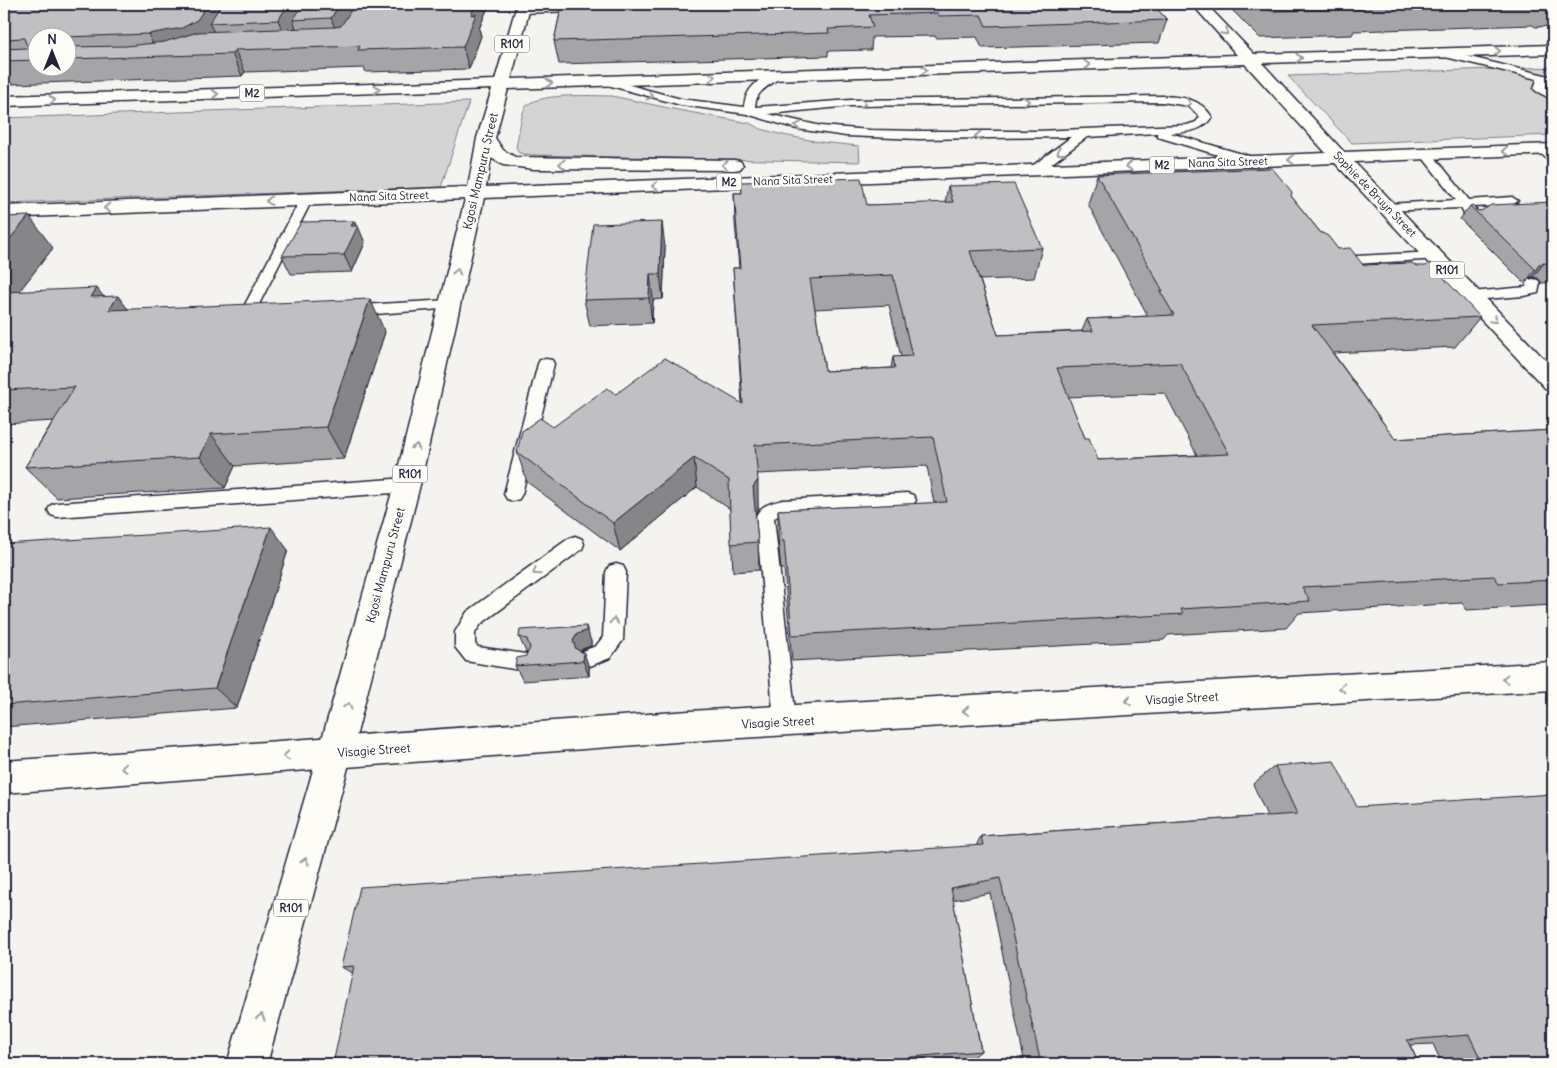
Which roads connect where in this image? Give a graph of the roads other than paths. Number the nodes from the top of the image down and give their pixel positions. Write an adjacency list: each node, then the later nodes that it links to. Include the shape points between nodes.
1 (1199, 4): 6 (main road, Sophie de Bruyn Street / R101, one-way to 6)
2 (523, 7): 3 (lane); 11 (main road, Kgosi Mampuru Street / R101)
3 (570, 9)
4 (1553, 49): 5 (main road, M2, one-way to 4)
5 (1441, 53): 6 (main road, M2, one-way to 5); 7 (lane)
6 (1251, 60): 8 (main road, M2, one-way to 6); 22 (main road, Sophie de Bruyn Street / R101)
7 (1525, 74): 9 (lane)
8 (777, 75): 10 (main road, M2, one-way to 8); 15 (lane, via 757,87 749,97)
9 (1550, 77): 12 (lane, via 1540,89)
10 (604, 81): 11 (main road, M2, one-way to 10); 15 (lane, one-way to 15, via 653,97)
11 (501, 84): 13 (main road, M2, one-way to 11); 19 (main road, Kgosi Mampuru Street / R101)
12 (1553, 97)
13 (4, 101)
14 (828, 105): 15 (lane); 16 (lane, one-way to 16, via 1162,99 1195,104 1206,118 1189,128); 17 (lane, via 818,113 819,120 823,126)
15 (749, 111): 17 (lane, one-way to 15, via 779,122)
16 (1149, 130): 18 (lane); 23 (lane)
17 (840, 133): 18 (lane, one-way to 17)
18 (1084, 134): 24 (lane, one-way to 24)
19 (486, 138): 25 (main road, one-way to 19, via 527,163 505,160 492,150); 26 (main road, Kgosi Mampuru Street / R101)
20 (1550, 152): 21 (main road, Nana Sita Street / M2, one-way to 21)
21 (1426, 154): 22 (main road, Nana Sita Street / M2); 29 (lane)
22 (1340, 158): 23 (main road, Nana Sita Street / M2, one-way to 23); 30 (main road, Sophie de Bruyn Street / R101)
23 (1252, 161): 24 (main road, Nana Sita Street / M2, one-way to 24)
24 (1035, 170): 25 (main road, Nana Sita Street / M2)
25 (983, 172): 26 (main road, Nana Sita Street / M2, one-way to 26)
26 (476, 193): 27 (main road, Nana Sita Street / M2); 39 (main road, Kgosi Mampuru Street / R101, one-way to 26)
27 (306, 200): 31 (main road, Nana Sita Street / M2, one-way to 31); 41 (lane)
28 (1512, 201): 29 (lane)
29 (1465, 203): 30 (lane); 32 (lane)
30 (1388, 208): 33 (main road, Sophie de Bruyn Street / R101)
31 (4, 212)
32 (1472, 219)
33 (1435, 256): 34 (lane); 38 (main road, Sophie de Bruyn Street / R101)
34 (1373, 261): 35 (lane); 36 (lane)
35 (1318, 262)
36 (1384, 273)
37 (1534, 283): 38 (lane, via 1533,290 1524,292)
38 (1472, 296): 43 (main road, Sophie de Bruyn Street / R101, one-way to 43)
39 (450, 305): 40 (lane); 44 (main road, Kgosi Mampuru Street / R101, one-way to 39)
40 (362, 310)
41 (247, 314)
42 (546, 364): 45 (lane)
43 (1553, 382)
44 (407, 485): 47 (lane); 54 (main road, Kgosi Mampuru Street / R101, one-way to 44)
45 (513, 494)
46 (907, 500): 53 (lane, via 783,507 771,510 765,516)
47 (57, 510)
48 (575, 544): 51 (lane, one-way to 51, via 492,603 474,618 465,632 465,647 474,655)
49 (616, 572): 50 (lane, one-way to 49, via 603,652 613,640)
50 (590, 657)
51 (526, 662)
52 (1553, 676): 53 (main road, Visagie Street, one-way to 53)
53 (785, 721): 54 (main road, Visagie Street)
54 (335, 753): 55 (main road, Visagie Street, one-way to 55); 56 (main road, Kgosi Mampuru Street / R101, one-way to 54)
55 (4, 776)
56 (248, 1064)

